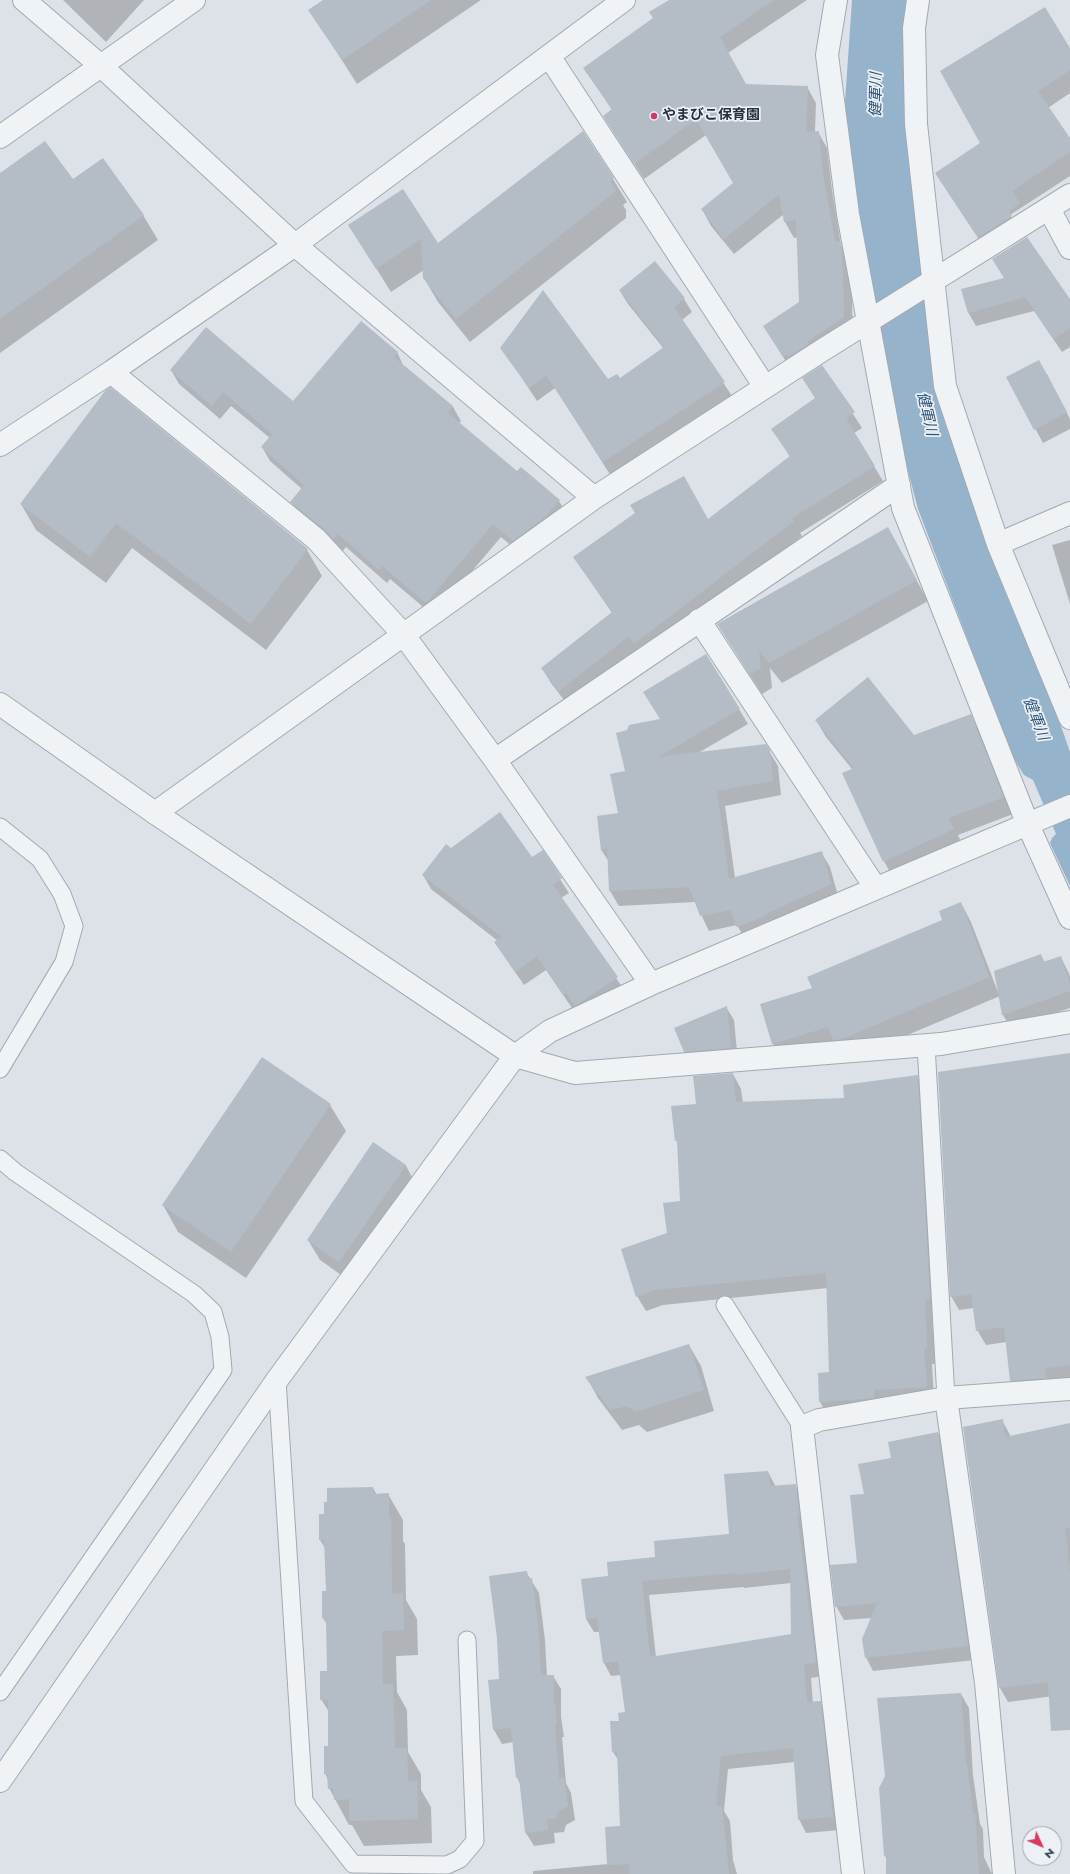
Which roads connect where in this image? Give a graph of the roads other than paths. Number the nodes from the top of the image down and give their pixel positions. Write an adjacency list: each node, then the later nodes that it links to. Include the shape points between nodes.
1 (24, 0): 7 (street)
2 (194, 0): 7 (street)
3 (624, 0): 6 (street)
4 (836, 0): 14 (street, via 827,55 848,214)
5 (918, 0): 13 (street, via 914,28 916,124)
6 (549, 56): 11 (street); 16 (street)
7 (101, 66): 8 (street); 11 (street)
8 (0, 138)
9 (1070, 195): 10 (street)
10 (1049, 209): 12 (street); 13 (street)
11 (295, 245): 15 (street); 19 (street)
12 (1070, 248)
13 (933, 281): 14 (street); 21 (street, via 945,386)
14 (867, 322): 16 (street); 18 (street)
15 (111, 372): 17 (street); 23 (street, via 316,539)
16 (765, 387): 19 (street)
17 (0, 445)
18 (899, 485): 22 (street); 29 (street, via 903,508)
19 (594, 498): 23 (street)
20 (1070, 513): 21 (street)
21 (998, 544): 25 (street)
22 (699, 620): 26 (street); 31 (street)
23 (403, 634): 26 (street); 28 (street)
24 (0, 704): 28 (street)
25 (1070, 718)
26 (495, 760): 33 (street)
27 (1070, 806): 29 (street)
28 (155, 813): 36 (street)
29 (1028, 825): 31 (street); 32 (street)
30 (0, 828): 37 (lane, via 40,859 62,894 74,926 64,962)
31 (875, 887): 33 (street)
32 (1070, 918)
33 (651, 984): 36 (street, via 550,1031)
34 (1070, 1022): 35 (street)
35 (926, 1045): 36 (street, via 575,1073); 42 (lane)
36 (515, 1056): 40 (street)
37 (0, 1069)
38 (0, 1159): 45 (lane, via 15,1172 194,1294 213,1312 220,1337 223,1370)
39 (725, 1305): 43 (lane)
40 (277, 1380): 44 (lane, via 304,1801 353,1864 447,1865 460,1859 475,1841); 46 (street)
41 (1070, 1389): 42 (street)
42 (946, 1398): 43 (street, via 819,1420); 48 (street, via 986,1683)
43 (802, 1427): 47 (street)
44 (467, 1640)
45 (0, 1692)
46 (0, 1782)
47 (853, 1874)
48 (1004, 1874)

